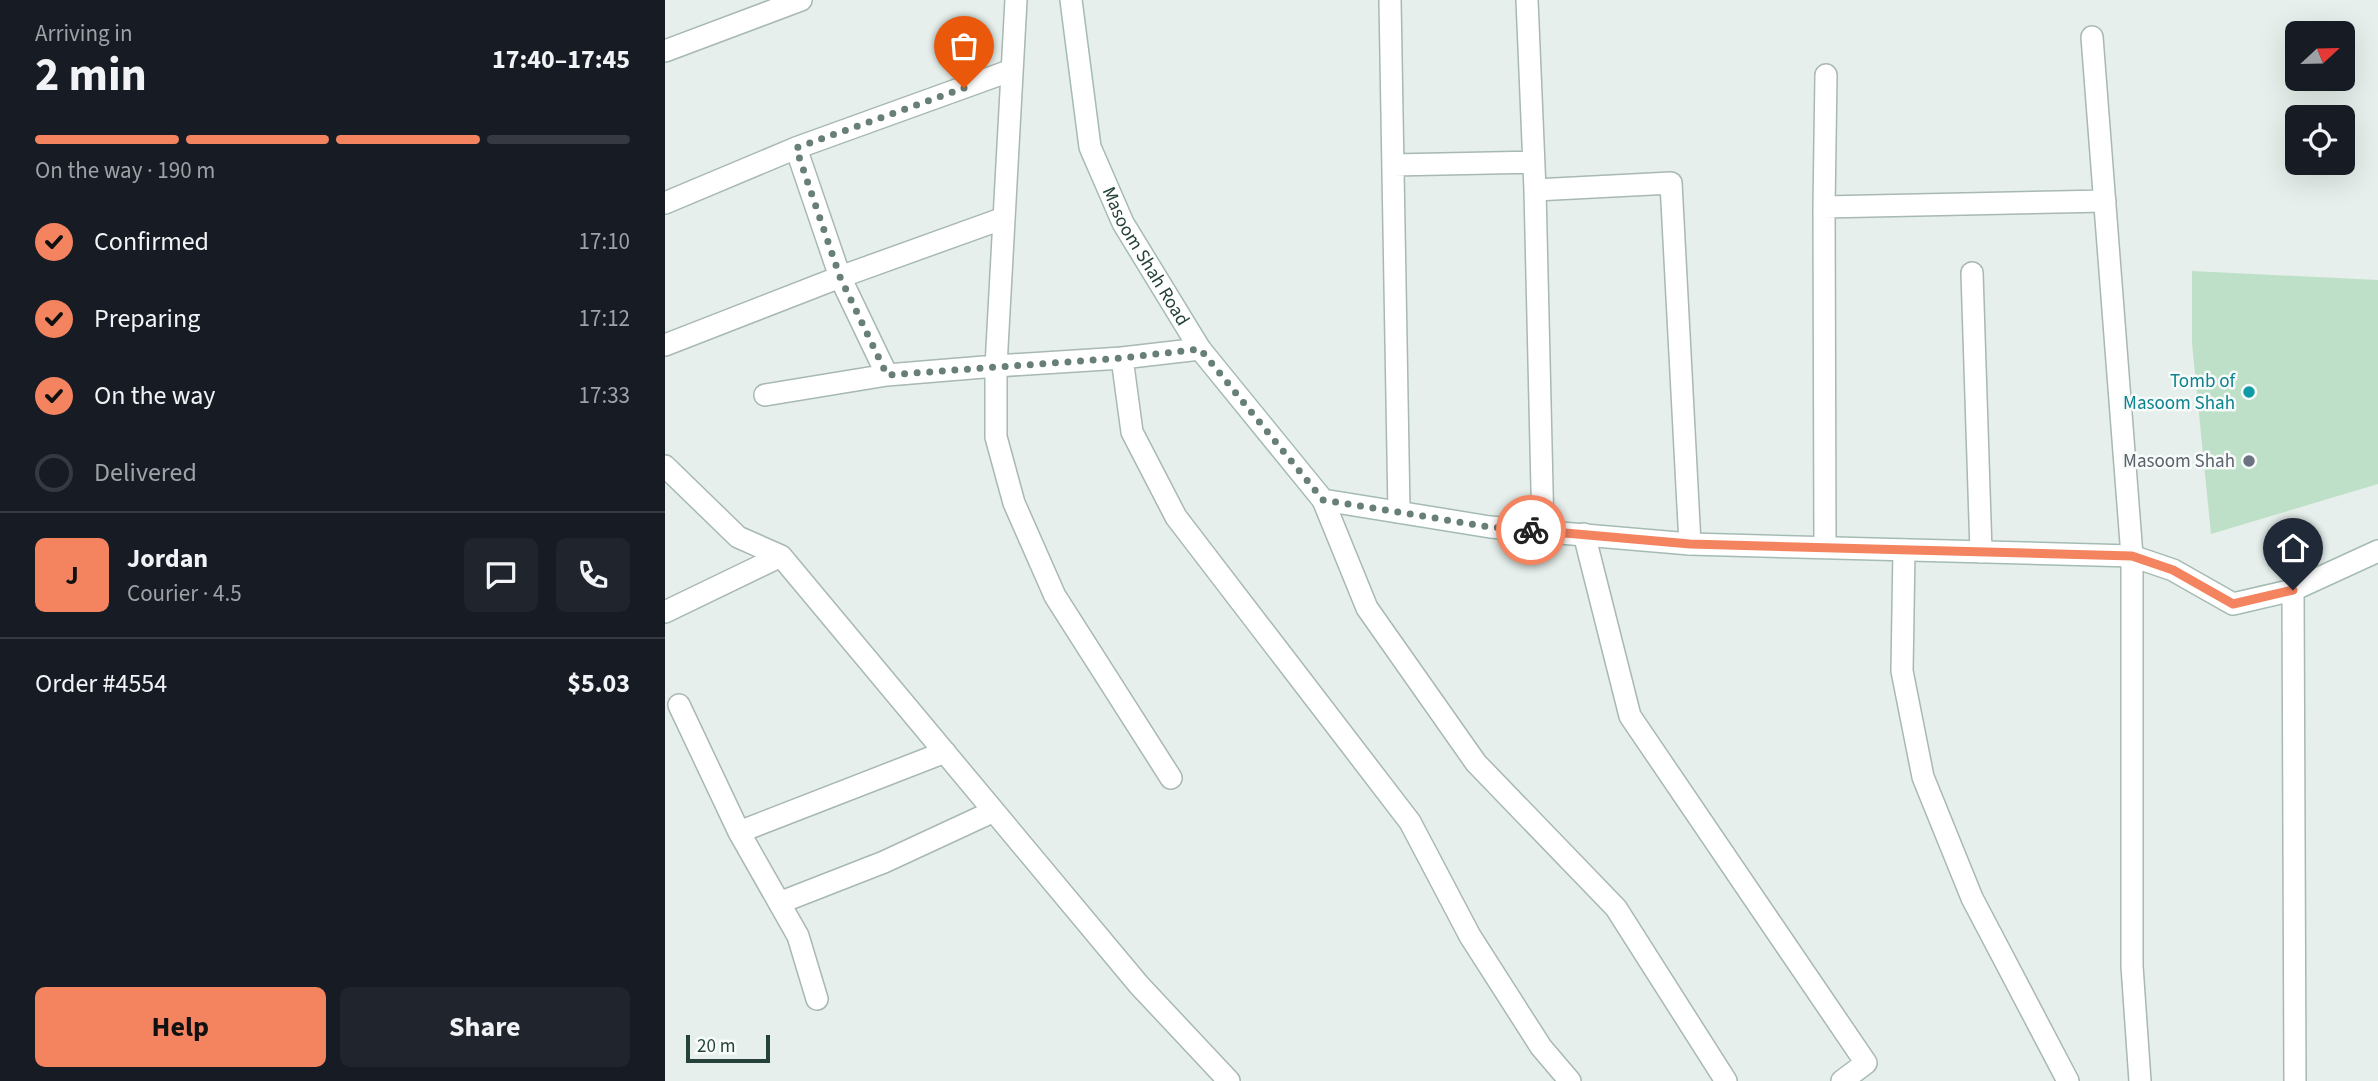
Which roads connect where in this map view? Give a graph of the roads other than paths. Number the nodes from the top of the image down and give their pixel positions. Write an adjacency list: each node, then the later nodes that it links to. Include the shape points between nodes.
1 (801, 0): 7 (street)
2 (1016, 0): 8 (street)
3 (1071, 0): 21 (street, Masoom Shah Road, via 1090,147 1123,223)
4 (1390, 0): 12 (street)
5 (1527, 0): 11 (street)
6 (2092, 37): 14 (street)
7 (665, 51)
8 (1012, 70): 10 (street); 17 (street)
9 (1826, 75): 16 (street)
10 (796, 148): 15 (street); 19 (street)
11 (1534, 162): 12 (street); 13 (street)
12 (1393, 164): 28 (street)
13 (1535, 190): 29 (street); 31 (street, via 1671,183)
14 (2105, 201): 16 (street); 37 (street)
15 (665, 203)
16 (1824, 207): 32 (street)
17 (1004, 218): 19 (street); 23 (street)
18 (1972, 273): 35 (street)
19 (840, 277): 20 (street); 24 (street)
20 (665, 345)
21 (1200, 349): 22 (street); 27 (street, Masoom Shah Road)
22 (1122, 358): 23 (street); 48 (street, via 1132,432 1176,517 1410,822 1470,936 1541,1047)
23 (996, 366): 24 (street); 42 (street, via 996,437 1014,503 1055,596)
24 (887, 375): 25 (street)
25 (765, 395)
26 (665, 466): 36 (street, via 738,537)
27 (1323, 500): 28 (street); 49 (street, Masoom Shah Road, via 1367,608 1476,762 1616,908)
28 (1399, 512): 29 (street)
29 (1543, 531): 30 (street)
30 (1584, 534): 31 (street); 50 (street, via 1630,716 1867,1063)
31 (1690, 544): 32 (street)
32 (1825, 547): 33 (street)
33 (1905, 550): 35 (street); 51 (street, via 1902,670 1923,777 1972,898)
34 (2378, 551): 38 (street)
35 (1981, 552): 37 (street)
36 (781, 556): 39 (street); 41 (street)
37 (2132, 556): 38 (street, via 2173,570 2233,604); 52 (street, via 2132,966)
38 (2293, 590): 53 (street)
39 (665, 612)
40 (679, 705): 44 (street)
41 (945, 752): 43 (street); 44 (street)
42 (1171, 778)
43 (994, 810): 45 (street, via 884,862); 47 (street, via 1139,985)
44 (739, 832): 45 (street)
45 (779, 903): 46 (street, via 798,936)
46 (817, 999)
47 (1230, 1081)
48 (1570, 1081)
49 (1727, 1081)
50 (1842, 1081)
51 (2068, 1081)
52 (2140, 1081)
53 (2295, 1081)

